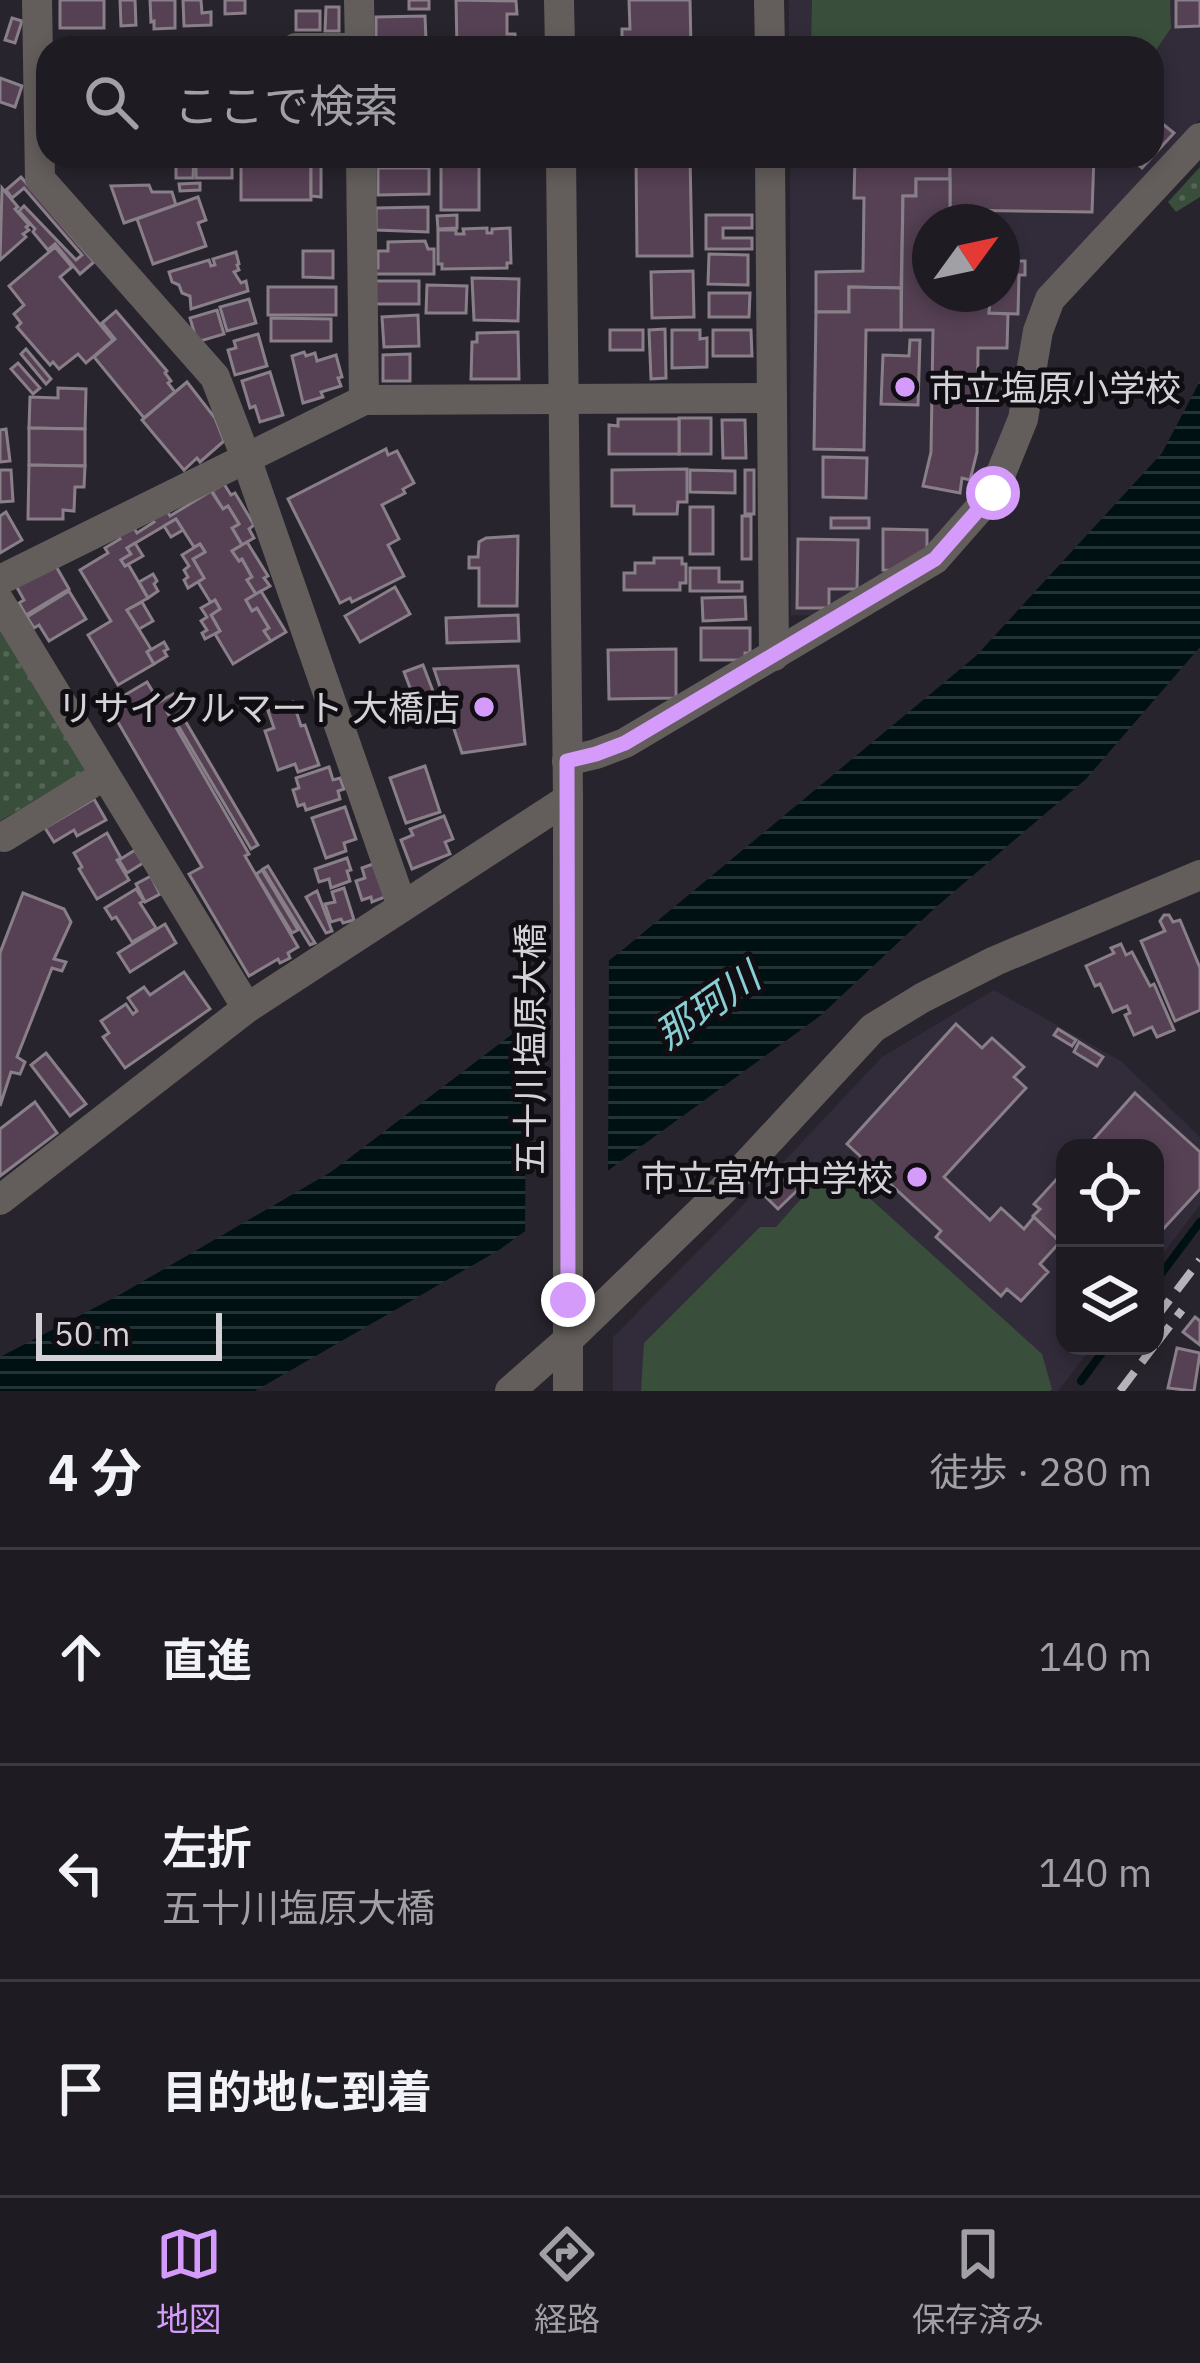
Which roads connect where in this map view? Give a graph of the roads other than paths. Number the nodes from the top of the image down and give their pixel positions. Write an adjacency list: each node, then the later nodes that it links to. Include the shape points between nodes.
1 (37, 0): 5 (street)
2 (359, 0): 6 (street)
3 (559, 0): 7 (street)
4 (770, 0): 8 (street)
5 (41, 36)
6 (360, 36)
7 (560, 36)
8 (770, 36)
9 (1200, 138): 20 (street, via 1050,299 1024,418 993,493 935,559)
10 (40, 168): 17 (street, via 40,179 214,377)
11 (361, 168): 16 (street)
12 (561, 168): 14 (street, 五十川塩原大橋)
13 (770, 168): 15 (street)
14 (563, 397): 15 (street); 16 (street); 21 (street, 五十川塩原大橋)
15 (772, 398): 20 (street)
16 (364, 400): 17 (street)
17 (246, 458): 18 (street); 26 (street)
18 (0, 580)
19 (0, 602): 22 (street)
20 (774, 656): 21 (street, via 625,743)
21 (567, 761): 23 (street, 五十川塩原大橋)
22 (105, 775): 24 (street); 27 (street)
23 (568, 799): 26 (street); 29 (street, 五十川塩原大橋)
24 (1, 840)
25 (1200, 875): 29 (street, via 994,961 873,1028)
26 (402, 906): 27 (street)
27 (247, 1008): 28 (street)
28 (0, 1200)
29 (569, 1339): 30 (street); 31 (street, 五十川塩原大橋)
30 (510, 1391)
31 (568, 1391)

